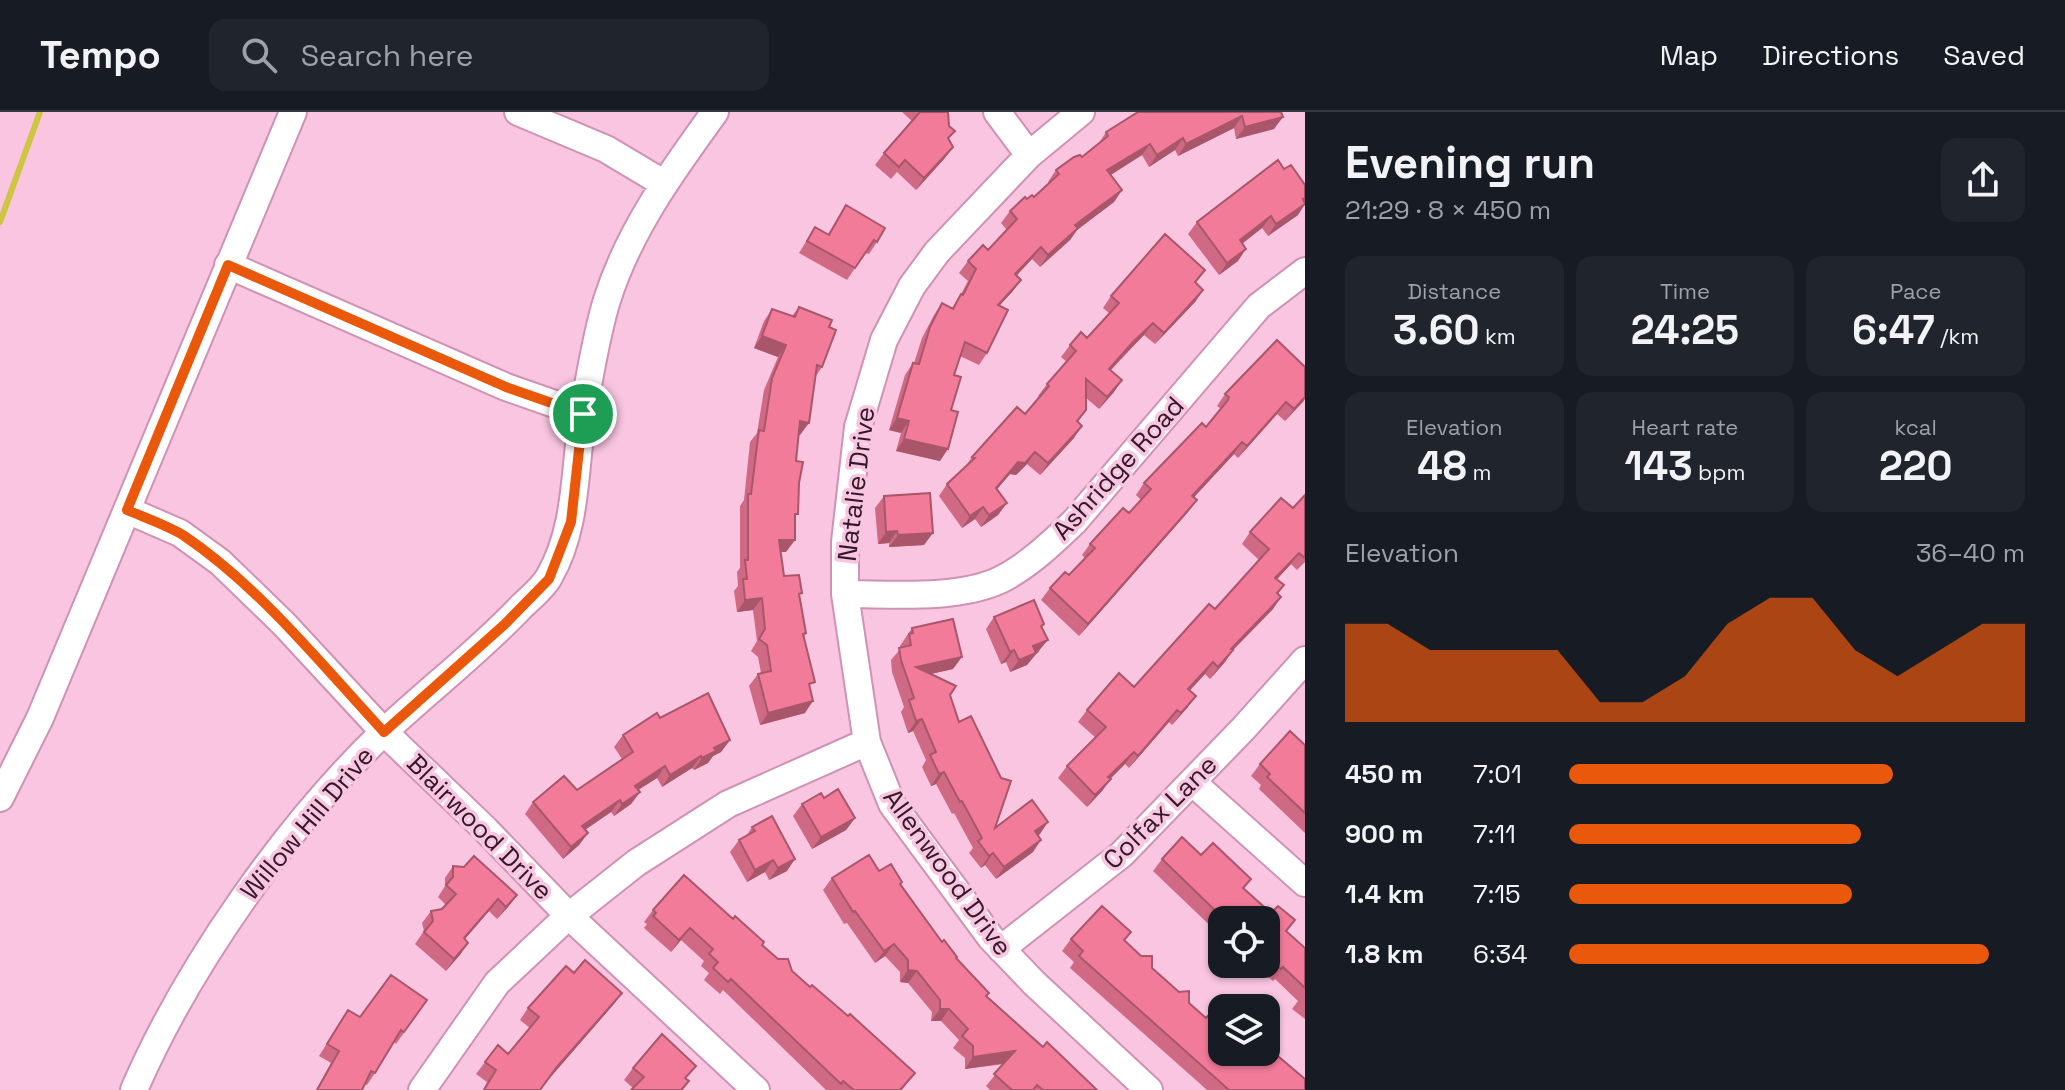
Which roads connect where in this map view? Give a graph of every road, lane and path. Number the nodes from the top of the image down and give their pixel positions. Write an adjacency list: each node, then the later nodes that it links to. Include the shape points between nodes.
1 (293, 112): 8 (street)
2 (518, 112): 7 (street, via 606,149)
3 (715, 112): 7 (street, Willow Hill Drive)
4 (997, 112): 6 (street)
5 (1081, 112): 6 (street, Natalie Drive)
6 (1029, 155): 12 (street, Natalie Drive, via 937,252 884,340 858,427 845,542)
7 (663, 183): 10 (street, Willow Hill Drive, via 607,300)
8 (228, 265): 10 (street, via 506,387); 11 (street)
9 (1305, 271): 12 (street, Ashridge Road, via 1259,306 1044,551 1000,580 971,588 935,594)
10 (583, 414): 14 (street, Willow Hill Drive, via 571,522 549,579)
11 (127, 510): 14 (street, Blairwood Drive, via 180,533 220,562); 17 (street, via 40,718)
12 (845, 594): 15 (street, Natalie Drive)
13 (1305, 660): 16 (street, Colfax Lane)
14 (384, 732): 19 (street, Blairwood Drive); 22 (street, Willow Hill Drive, via 314,808 236,909 154,1044)
15 (867, 742): 19 (street, via 728,804 636,863); 20 (street, Allenwood Drive, via 892,804)
16 (1192, 782): 18 (street); 20 (street, Colfax Lane, via 1122,854)
17 (0, 798)
18 (1305, 883)
19 (569, 916): 21 (street, Blairwood Drive); 23 (street, via 497,983)
20 (1001, 949): 24 (street, Allenwood Drive)
21 (752, 1089)
22 (134, 1090)
23 (422, 1090)
24 (1149, 1090)

